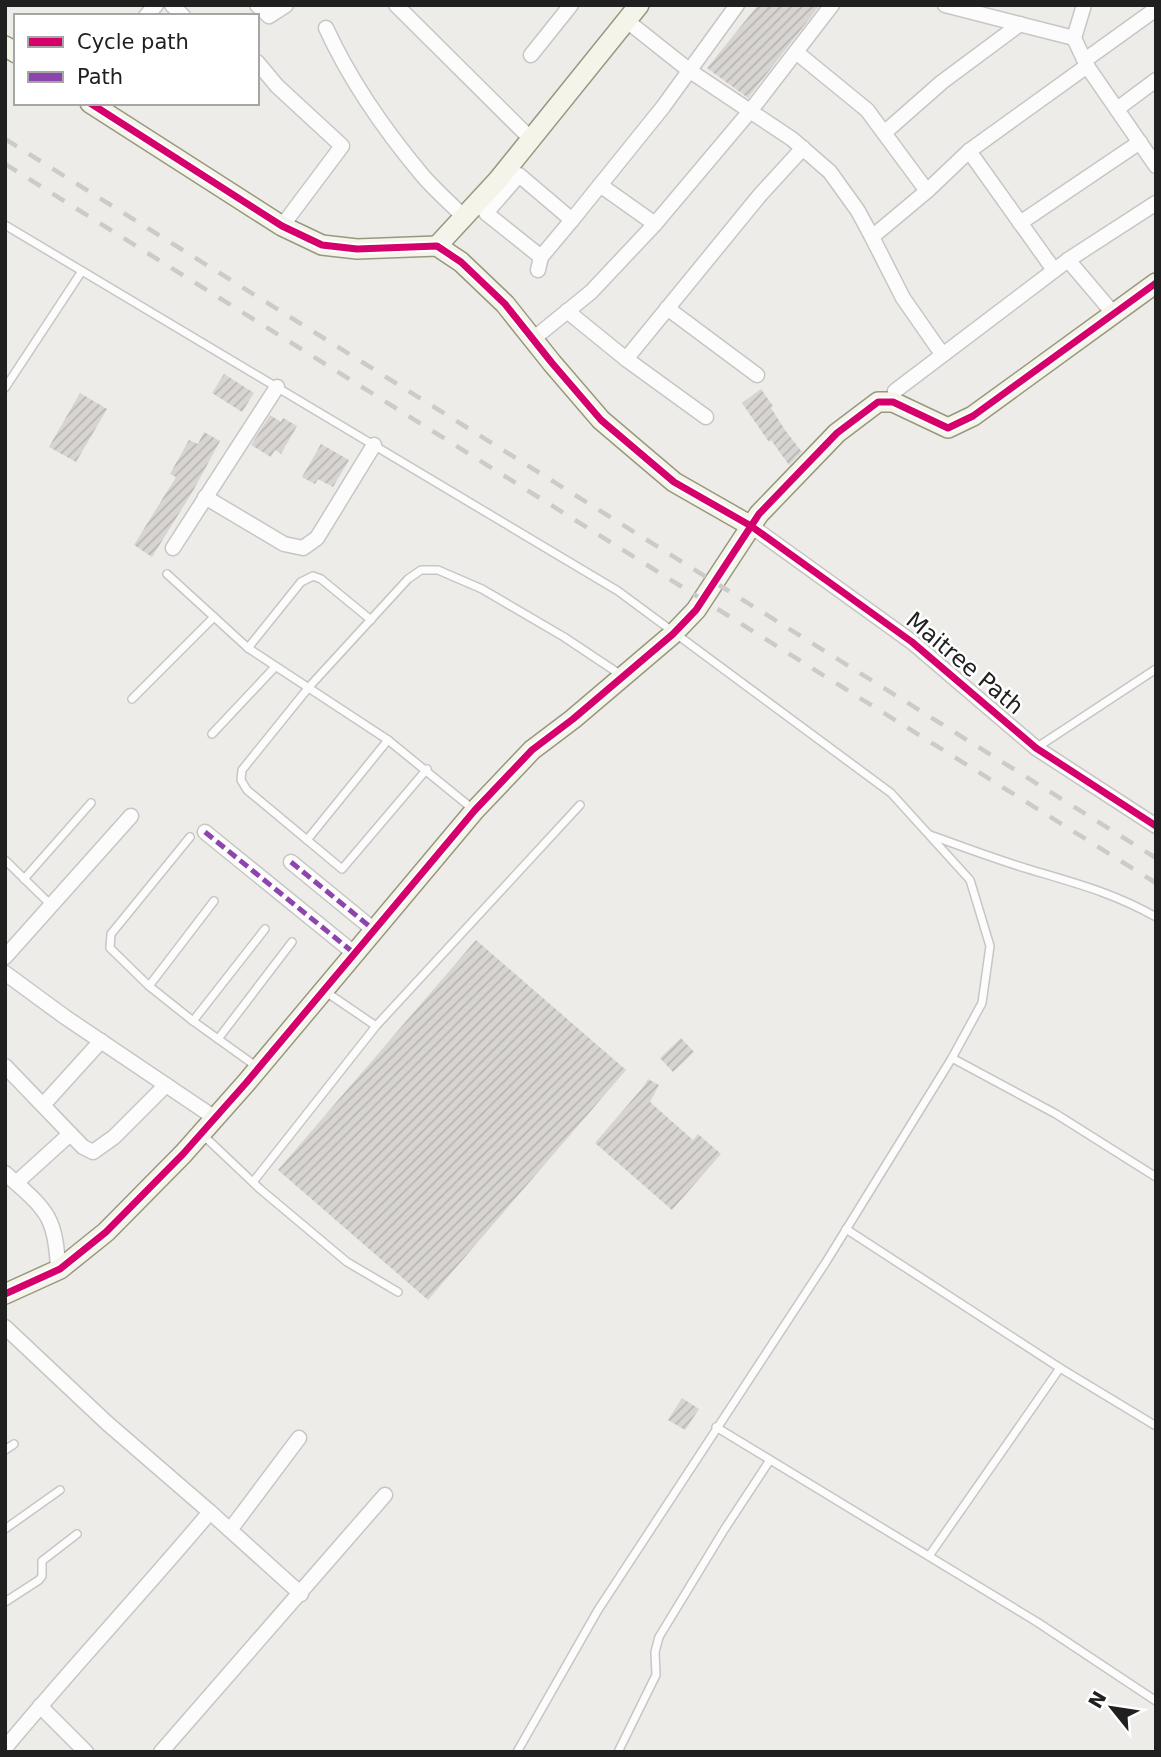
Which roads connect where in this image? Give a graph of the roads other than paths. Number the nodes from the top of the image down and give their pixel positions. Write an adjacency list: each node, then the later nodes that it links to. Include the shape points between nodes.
1 (257, 5): 2 (street, via 269,16)
2 (286, 5)
3 (396, 5): 24 (street)
4 (571, 5): 15 (street)
5 (737, 5): 18 (street)
6 (832, 5): 14 (street)
7 (945, 5): 11 (street)
8 (1084, 5): 13 (street)
9 (1156, 9): 16 (street)
10 (633, 13): 18 (street); 24 (street)
11 (1020, 24): 13 (street); 23 (street, via 942,82)
12 (326, 28): 32 (street, via 381,119 424,177)
13 (1074, 38): 16 (street)
14 (796, 52): 22 (street); 23 (street, via 867,110)
15 (531, 55)
16 (1086, 63): 21 (street); 27 (street)
17 (259, 64): 37 (street, via 342,146)
18 (690, 71): 22 (street); 29 (street)
19 (1156, 80): 21 (street)
20 (93, 105): 37 (street)
21 (1117, 109): 25 (street)
22 (751, 110): 26 (street); 35 (street)
23 (884, 133): 30 (street)
24 (532, 140): 32 (street)
25 (1140, 142): 28 (street); 34 (street)
26 (803, 148): 38 (street, via 830,172); 44 (street)
27 (969, 151): 30 (street); 34 (street)
28 (1154, 158)
29 (600, 185): 33 (street); 35 (street)
30 (926, 191): 38 (street)
31 (1156, 203): 40 (street)
32 (465, 218): 39 (street)
33 (572, 219): 33 (street, via 519,175 486,213 539,264)
34 (1020, 222): 41 (street)
35 (655, 224): 45 (street, via 629,255)
36 (5, 225): 42 (lane)
37 (282, 226): 39 (street, via 322,245 345,248)
38 (872, 237): 48 (street, via 903,298)
39 (437, 246): 47 (street, via 505,304)
40 (1068, 260): 41 (street); 46 (street)
41 (1055, 270): 48 (street)
42 (82, 271): 51 (lane); 52 (lane)
43 (1156, 283): 46 (street)
44 (667, 308): 49 (street); 50 (street)
45 (567, 311): 47 (street); 49 (street)
46 (1112, 313): 57 (street, via 973,416 948,428 893,402 878,402 837,433)
47 (533, 339): 57 (street, via 601,420 674,482)
48 (942, 354): 53 (street)
49 (626, 359): 54 (street)
50 (757, 374)
51 (277, 387): 55 (lane); 56 (street)
52 (5, 388)
53 (895, 391)
54 (706, 417)
55 (374, 445): 56 (street, via 317,538 303,548 284,544); 62 (lane, via 618,591)
56 (205, 497): 58 (street)
57 (751, 526): 62 (street, via 705,599); 71 (street, Maitree Path, via 912,642)
58 (173, 548)
59 (167, 574): 60 (lane)
60 (214, 617): 63 (lane); 68 (lane)
61 (371, 620): 63 (lane, via 313,576 301,582); 66 (lane, via 408,579 421,570 438,570 482,589); 67 (lane)
62 (673, 634): 66 (street); 79 (lane, via 891,793)
63 (248, 648): 64 (lane)
64 (275, 667): 67 (lane); 69 (lane)
65 (1156, 669): 71 (lane)
66 (622, 676): 75 (street, via 533,750)
67 (309, 687): 70 (lane); 80 (lane, via 242,770 241,780)
68 (132, 699)
69 (212, 734)
70 (388, 740): 72 (lane); 80 (lane)
71 (1036, 748): 77 (street, Maitree Path)
72 (427, 769): 75 (lane); 80 (lane, via 342,869)
73 (91, 803): 83 (lane)
74 (580, 805): 96 (lane)
75 (475, 810): 88 (street)
76 (131, 816): 85 (street)
77 (1156, 826)
78 (198, 834): 90 (street); 93 (lane, via 109,941 116,956)
79 (929, 835): 86 (lane, via 1090,886); 99 (lane, via 970,880 990,946 982,1003)
80 (307, 840)
81 (5, 860): 83 (lane)
82 (292, 862): 88 (street)
83 (24, 879): 85 (lane)
84 (214, 901): 93 (lane)
85 (51, 906): 91 (street)
86 (1156, 918)
87 (265, 929): 95 (lane)
88 (374, 930): 90 (street)
89 (292, 942): 97 (lane)
90 (354, 953): 94 (street)
91 (5, 957)
92 (5, 973): 98 (street)
93 (149, 986): 95 (lane)
94 (323, 989): 96 (lane); 101 (street)
95 (193, 1021): 97 (lane)
96 (376, 1026): 109 (lane)
97 (218, 1039): 101 (lane)
98 (101, 1041): 102 (street); 103 (street)
99 (952, 1058): 107 (lane, via 1056,1114); 110 (lane)
100 (5, 1066): 103 (street)
101 (258, 1067): 104 (street)
102 (166, 1086): 104 (street); 106 (street, via 98,1150 88,1150)
103 (43, 1105): 106 (street)
104 (215, 1118): 105 (street)
105 (201, 1133): 109 (lane); 111 (street, via 106,1232)
106 (70, 1134): 108 (street)
107 (1156, 1177)
108 (11, 1178): 111 (street, via 45,1212 54,1228)
109 (253, 1182): 112 (lane, via 347,1262)
110 (846, 1229): 115 (lane); 117 (lane)
111 (58, 1270): 113 (street)
112 (398, 1292)
113 (5, 1294)
114 (5, 1327): 124 (street)
115 (1060, 1368): 116 (lane); 128 (lane)
116 (1156, 1426)
117 (716, 1427): 121 (lane); 136 (lane, via 598,1610)
118 (299, 1438): 126 (street)
119 (14, 1444): 120 (lane)
120 (5, 1450)
121 (770, 1460): 128 (lane); 137 (lane, via 659,1637 656,1675)
122 (60, 1490): 125 (lane)
123 (385, 1495): 129 (street)
124 (210, 1512): 126 (street); 132 (street)
125 (5, 1530)
126 (230, 1530): 129 (street)
127 (77, 1534): 130 (lane, via 42,1561 39,1580)
128 (929, 1556): 131 (lane)
129 (301, 1594): 135 (street)
130 (5, 1602)
131 (1156, 1701)
132 (40, 1706): 133 (street); 134 (street)
133 (5, 1748)
134 (86, 1752)
135 (161, 1752)
136 (517, 1752)
137 (618, 1752)

